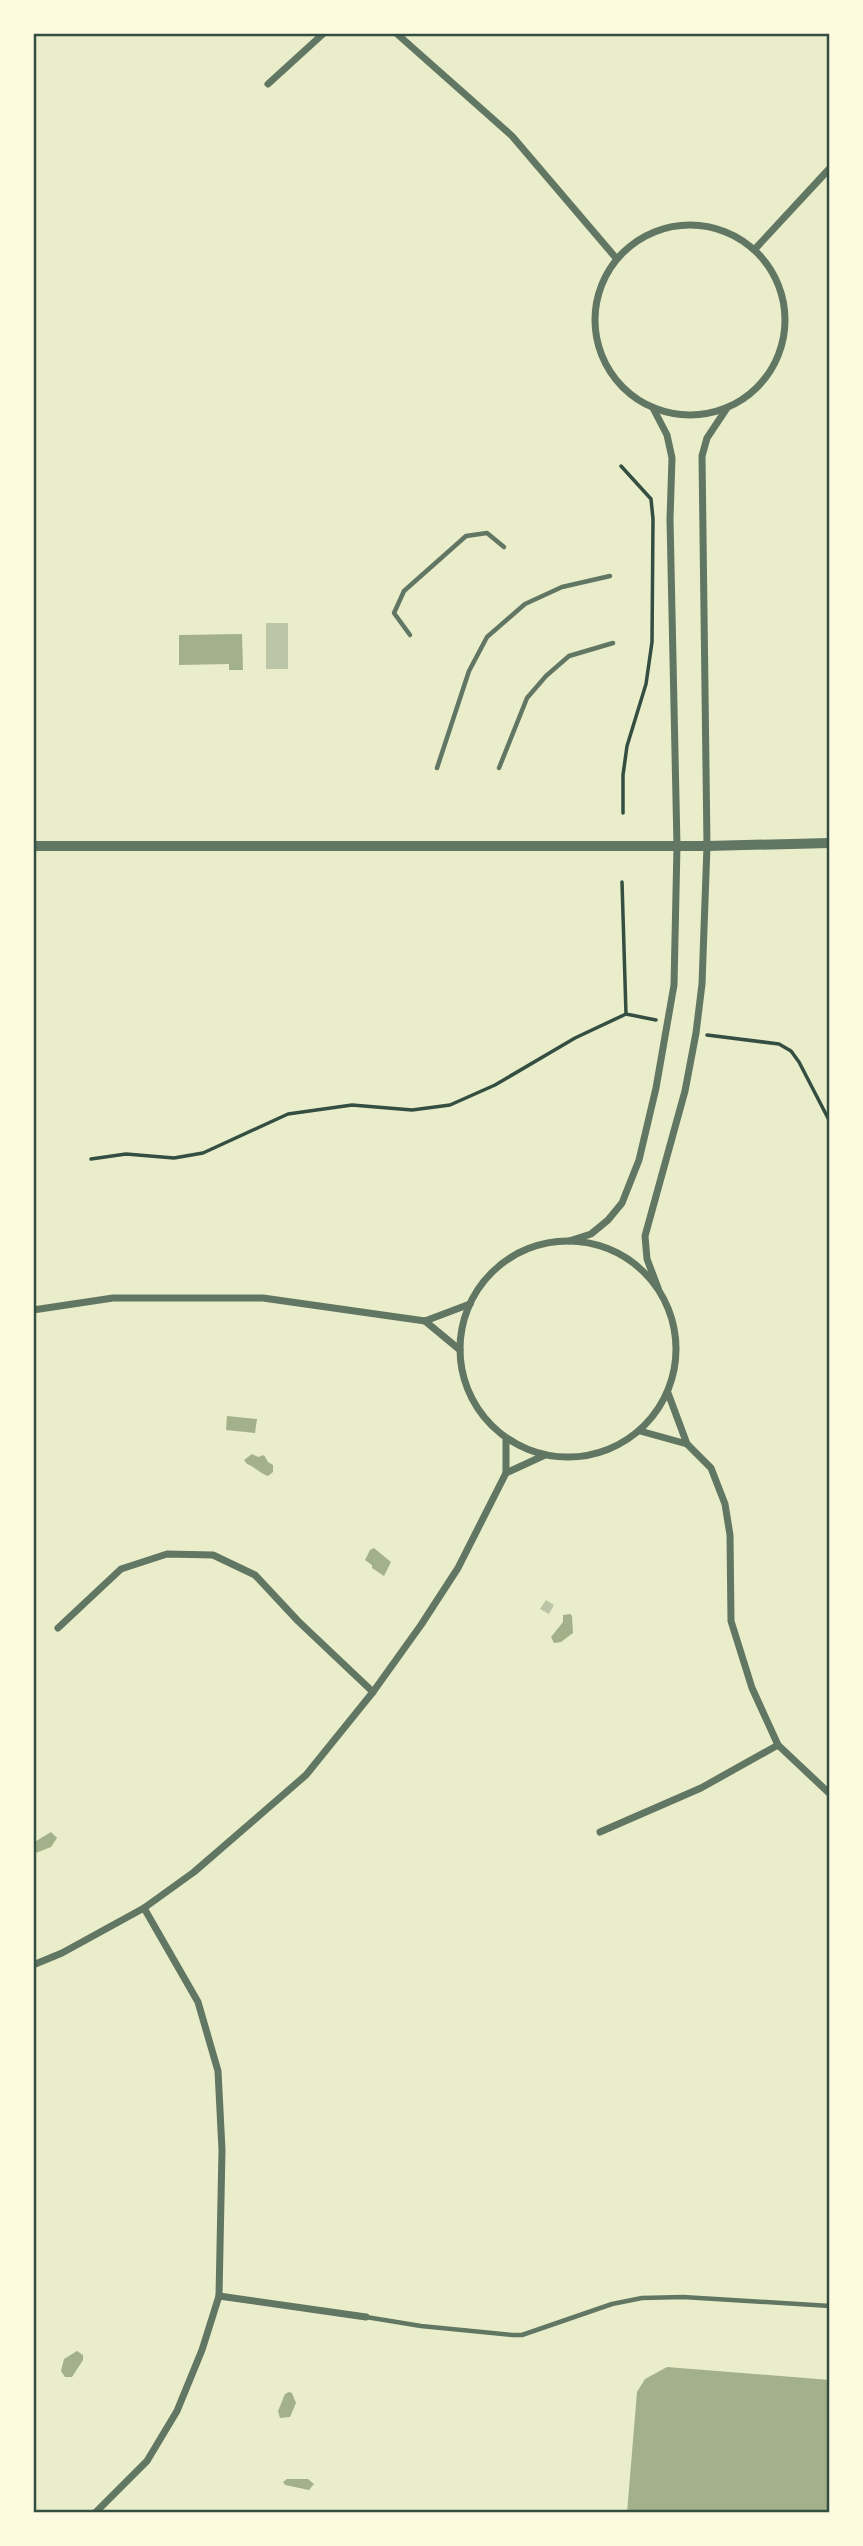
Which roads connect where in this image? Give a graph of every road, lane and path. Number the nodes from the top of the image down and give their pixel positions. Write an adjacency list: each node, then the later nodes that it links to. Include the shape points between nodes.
1 (324, 33): 3 (street)
2 (396, 33): 6 (street, via 512,136)
3 (268, 84)
4 (830, 169): 5 (street)
5 (755, 249): 6 (street, via 720,229 683,224 639,238); 8 (street, via 780,289 784,337 778,357 759,386)
6 (616, 258): 7 (street, via 596,300 596,338 615,380)
7 (653, 408): 8 (street, via 688,415); 19 (street, via 672,458)
8 (727, 408): 20 (street, via 707,438 702,456)
9 (621, 466): 16 (path, via 651,499 653,519 652,642 646,684 627,746)
10 (504, 547): 12 (lane, via 487,533 466,536 404,591 394,613)
11 (610, 576): 14 (lane, via 562,587 525,604 487,638 469,671)
12 (410, 635)
13 (613, 643): 15 (lane, via 569,656 546,676 527,698)
14 (437, 768)
15 (499, 768)
16 (623, 813)
17 (830, 843): 20 (street)
18 (33, 846): 19 (street)
19 (677, 846): 20 (street); 23 (street, via 674,985 639,1160 622,1203 608,1220 591,1234)
20 (707, 846): 24 (street, via 696,1033 645,1236 647,1259)
21 (626, 1014): 22 (path, via 450,1105 412,1111 352,1105 288,1114 203,1153)
22 (91, 1159)
23 (569, 1241): 24 (street, via 617,1252); 25 (street, via 539,1245 504,1262)
24 (658, 1288): 29 (street, via 677,1345)
25 (470, 1304): 27 (street); 28 (street)
26 (33, 1310): 27 (street, via 113,1298 263,1298)
27 (425, 1321): 28 (street)
28 (460, 1350): 31 (street, via 472,1400)
29 (668, 1393): 30 (street); 32 (street)
30 (639, 1431): 32 (street); 33 (street, via 624,1443 593,1455)
31 (506, 1438): 33 (street); 34 (street)
32 (687, 1444): 37 (street, via 711,1468 725,1504 731,1621 752,1688)
33 (545, 1455): 34 (street)
34 (506, 1474): 36 (street, via 458,1568)
35 (58, 1628): 36 (street, via 121,1569 167,1554 213,1555 255,1575)
36 (373, 1692): 40 (street, via 306,1775 194,1872)
37 (778, 1745): 38 (street); 39 (street, via 701,1788)
38 (830, 1794)
39 (600, 1832)
40 (144, 1908): 41 (street); 42 (street, via 198,2002 218,2071 222,2150)
41 (33, 1965)
42 (219, 2296): 44 (street); 45 (street, via 177,2411 147,2461)
43 (830, 2306): 44 (lane, via 642,2298 522,2335)
44 (366, 2317)
45 (95, 2513)

